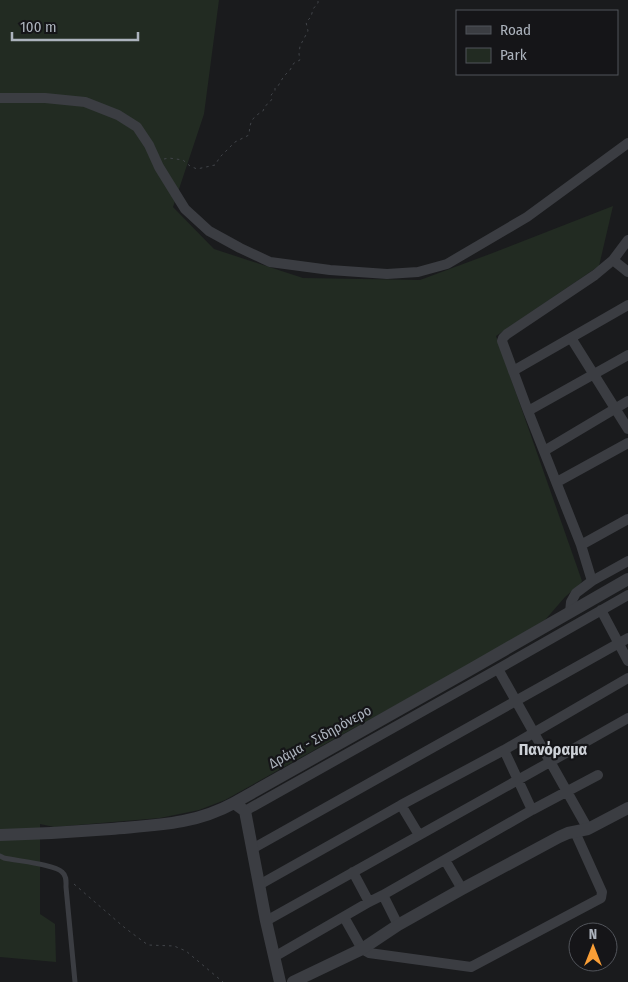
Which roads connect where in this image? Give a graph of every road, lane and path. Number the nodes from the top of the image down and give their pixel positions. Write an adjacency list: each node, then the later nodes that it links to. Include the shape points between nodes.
1 (318, 0): 4 (path, via 306,22 308,31 300,46 300,60 275,88 263,111 251,121 249,135 235,142 215,165 196,168 183,160 169,158)
2 (0, 98): 4 (street, via 45,98 85,102 102,108 137,126)
3 (628, 143): 4 (street, via 527,217 447,264 418,272 387,274 270,262 240,248 209,231 185,209)
4 (156, 161)
5 (628, 240): 6 (street)
6 (613, 260): 7 (street); 11 (street, via 596,275 504,336 503,344)
7 (628, 272)
8 (627, 309): 9 (street)
9 (571, 338): 11 (street); 12 (street)
10 (628, 355): 12 (street)
11 (513, 371): 15 (street)
12 (594, 374): 14 (street); 15 (street)
13 (628, 401): 14 (street)
14 (615, 408): 16 (street); 18 (street)
15 (528, 411): 18 (street)
16 (628, 429)
17 (628, 444): 19 (street)
18 (544, 451): 19 (street)
19 (557, 482): 21 (street)
20 (628, 519): 21 (street)
21 (581, 545): 24 (street)
22 (628, 561): 24 (street)
23 (628, 579): 27 (street, Δράμα - Σιδηρόνερο)
24 (592, 581): 27 (street, via 576,593)
25 (628, 595): 26 (street)
26 (601, 610): 29 (street); 31 (street)
27 (570, 612): 42 (street, Δράμα - Σιδηρόνερο)
28 (628, 638): 29 (street)
29 (618, 644): 30 (street); 33 (street)
30 (628, 661)
31 (498, 669): 33 (street); 42 (street)
32 (628, 678): 35 (street)
33 (516, 701): 35 (street); 50 (street)
34 (628, 718): 37 (street)
35 (534, 733): 36 (street); 37 (street)
36 (504, 750): 39 (street); 41 (street)
37 (550, 762): 39 (street); 40 (street)
38 (598, 775): 40 (street)
39 (517, 780): 44 (street); 48 (street)
40 (567, 792): 44 (street); 46 (street)
41 (401, 805): 48 (street); 55 (street)
42 (239, 807): 47 (street, Δράμα - Σιδηρόνερο, via 173,823); 50 (street)
43 (628, 808): 46 (street)
44 (532, 810): 52 (street)
45 (0, 830): 47 (street)
46 (581, 831): 56 (street, via 559,837); 62 (street, via 602,892 599,900 471,967 369,953)
47 (23, 835): 49 (street, Δράμα - Σιδηρόνερο)
48 (419, 835): 53 (street)
49 (0, 836)
50 (252, 850): 55 (street)
51 (0, 856): 54 (lane, via 47,866 62,871)
52 (445, 860): 56 (street); 57 (street)
53 (353, 872): 58 (street); 60 (street)
54 (66, 876): 64 (lane); 65 (path, via 148,945 174,946 186,951)
55 (259, 885): 60 (street)
56 (462, 889): 61 (street)
57 (383, 895): 58 (street); 61 (street)
58 (369, 902): 59 (street)
59 (344, 916): 62 (street); 63 (street)
60 (266, 920): 63 (street)
61 (398, 926): 62 (street)
62 (362, 949): 67 (street)
63 (274, 956): 66 (street)
64 (75, 982)
65 (223, 982)
66 (280, 982)
67 (293, 982)

